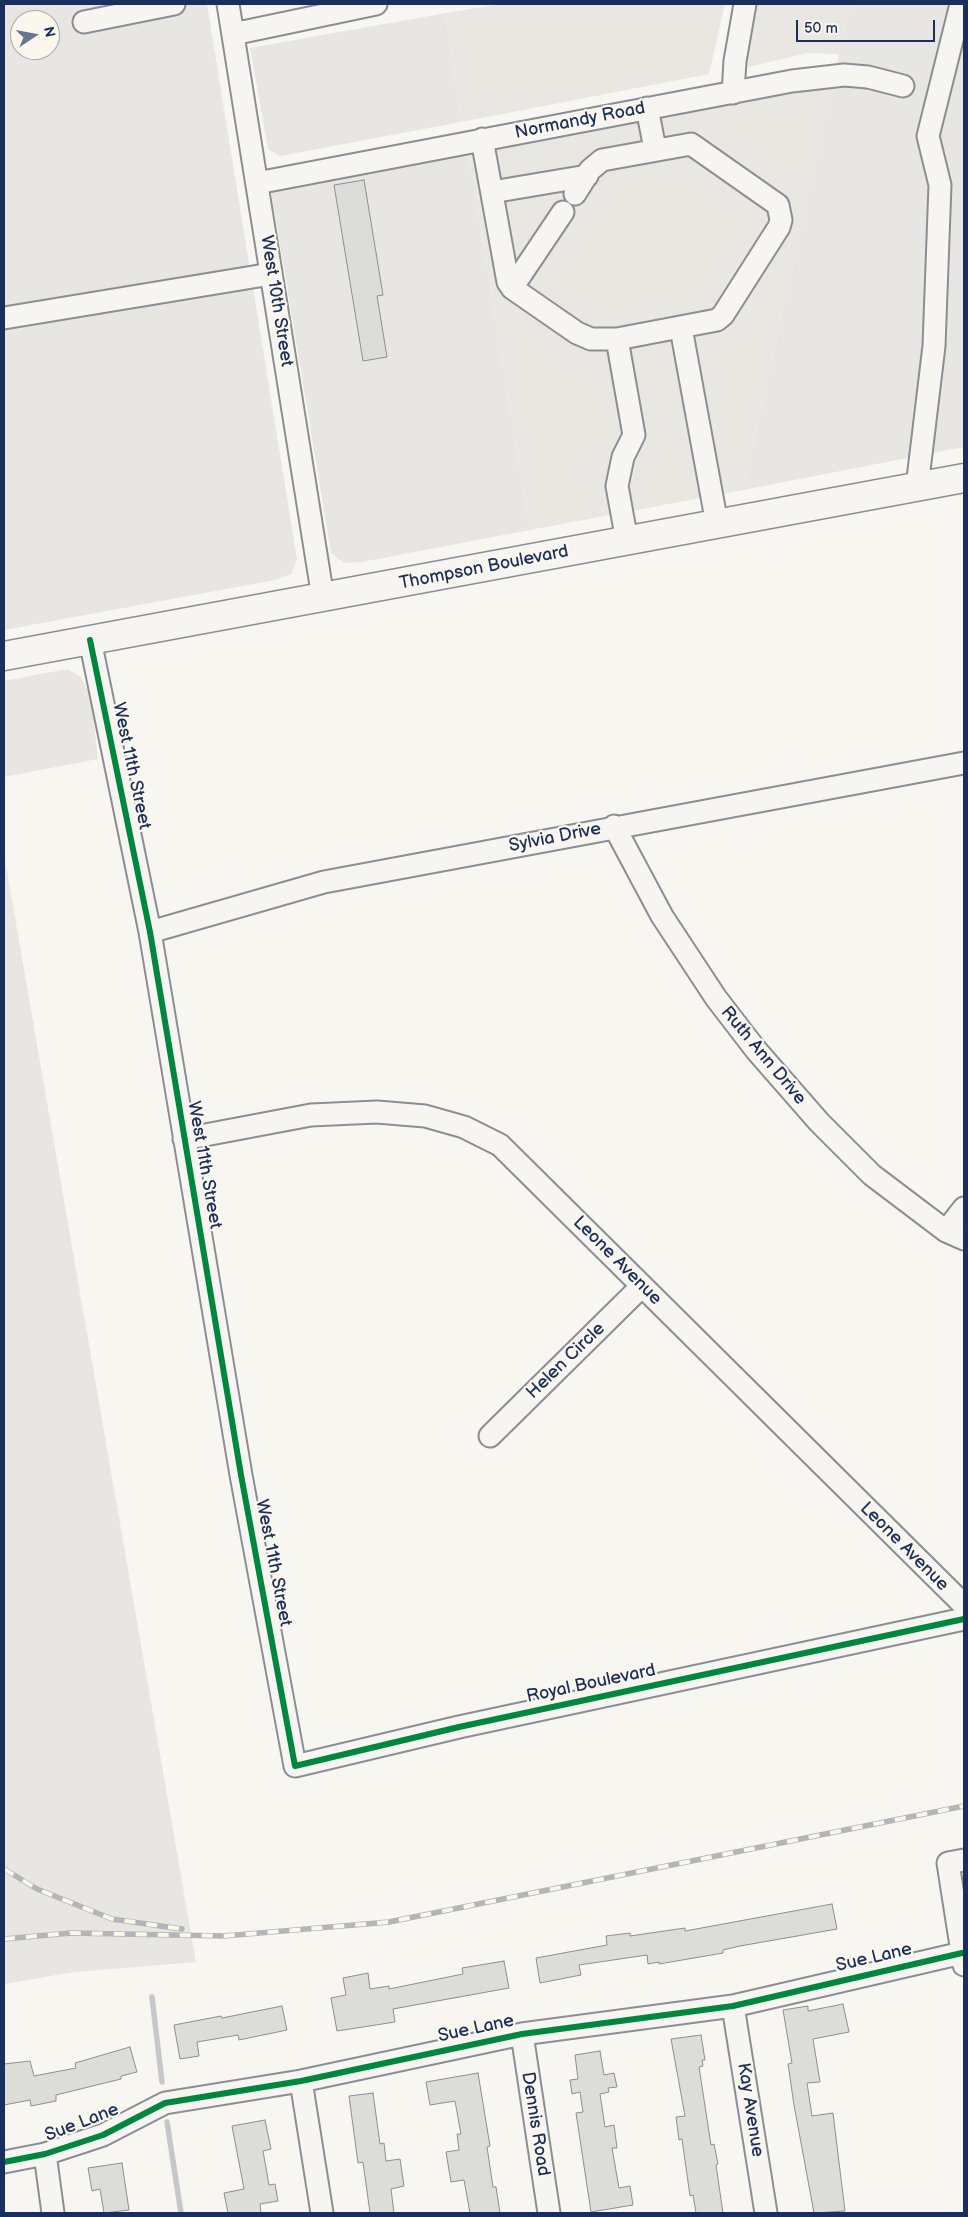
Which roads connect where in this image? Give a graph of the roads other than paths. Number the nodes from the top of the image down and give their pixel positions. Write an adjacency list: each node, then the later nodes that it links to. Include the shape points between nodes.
1 (174, 4): 6 (street)
2 (228, 4): 7 (street, West 10th Street)
3 (376, 4): 7 (street)
4 (745, 4): 9 (street)
5 (961, 4): 24 (street, via 928,136 940,184 934,346)
6 (84, 22)
7 (233, 34): 14 (street, West 10th Street)
8 (903, 86): 9 (street, Normandy Road, via 844,75)
9 (733, 93): 10 (street, Normandy Road)
10 (647, 108): 11 (street, Normandy Road); 12 (street)
11 (482, 139): 14 (street, Normandy Road); 15 (street)
12 (655, 149): 13 (street, via 602,160); 21 (street, via 691,144 778,205 781,212 779,227 723,315)
13 (587, 176): 15 (street); 16 (street)
14 (257, 183): 18 (street, West 10th Street)
15 (492, 192): 19 (street, via 506,276)
16 (575, 194)
17 (563, 212): 19 (street)
18 (271, 274): 20 (street); 27 (street, West 10th Street)
19 (512, 288): 22 (street, via 586,338)
20 (4, 318)
21 (681, 328): 22 (street); 25 (street)
22 (617, 339): 26 (street, via 634,435 623,457 617,486)
23 (964, 478): 24 (main road, Thompson Boulevard)
24 (917, 487): 25 (main road, Thompson Boulevard)
25 (717, 524): 26 (main road, Thompson Boulevard)
26 (627, 541): 27 (main road, Thompson Boulevard)
27 (323, 598): 28 (main road, Thompson Boulevard)
28 (90, 640): 29 (main road, Thompson Boulevard); 32 (street, West 11th Street)
29 (4, 656)
30 (964, 763): 31 (street, Sylvia Drive)
31 (614, 826): 32 (street, Sylvia Drive, via 324,882); 35 (street, Ruth Ann Drive, via 662,916 716,998 756,1050 819,1122 872,1175)
32 (150, 932): 33 (street, West 11th Street)
33 (184, 1139): 36 (street, Leone Avenue, via 330,1114 377,1112 425,1116 464,1127 500,1145); 40 (street, West 11th Street)
34 (964, 1208): 35 (street)
35 (955, 1235)
36 (642, 1286): 37 (street, Helen Circle); 38 (street, Leone Avenue)
37 (490, 1436)
38 (964, 1605)
39 (964, 1620): 40 (street, Royal Boulevard, via 468,1725 295,1766)
40 (282, 1696)
41 (964, 1860): 42 (street, via 948,1863)
42 (963, 1959): 43 (street, Sue Lane)
43 (733, 2006): 44 (street, Sue Lane); 51 (street, Kay Avenue)
44 (522, 2034): 45 (street, Sue Lane); 50 (street, Dennis Road)
45 (301, 2081): 46 (street, Sue Lane, via 165,2103 103,2135); 49 (street)
46 (45, 2154): 47 (street, Sue Lane); 48 (street)
47 (4, 2162)
48 (53, 2213)
49 (322, 2213)
50 (549, 2213)
51 (766, 2213)

